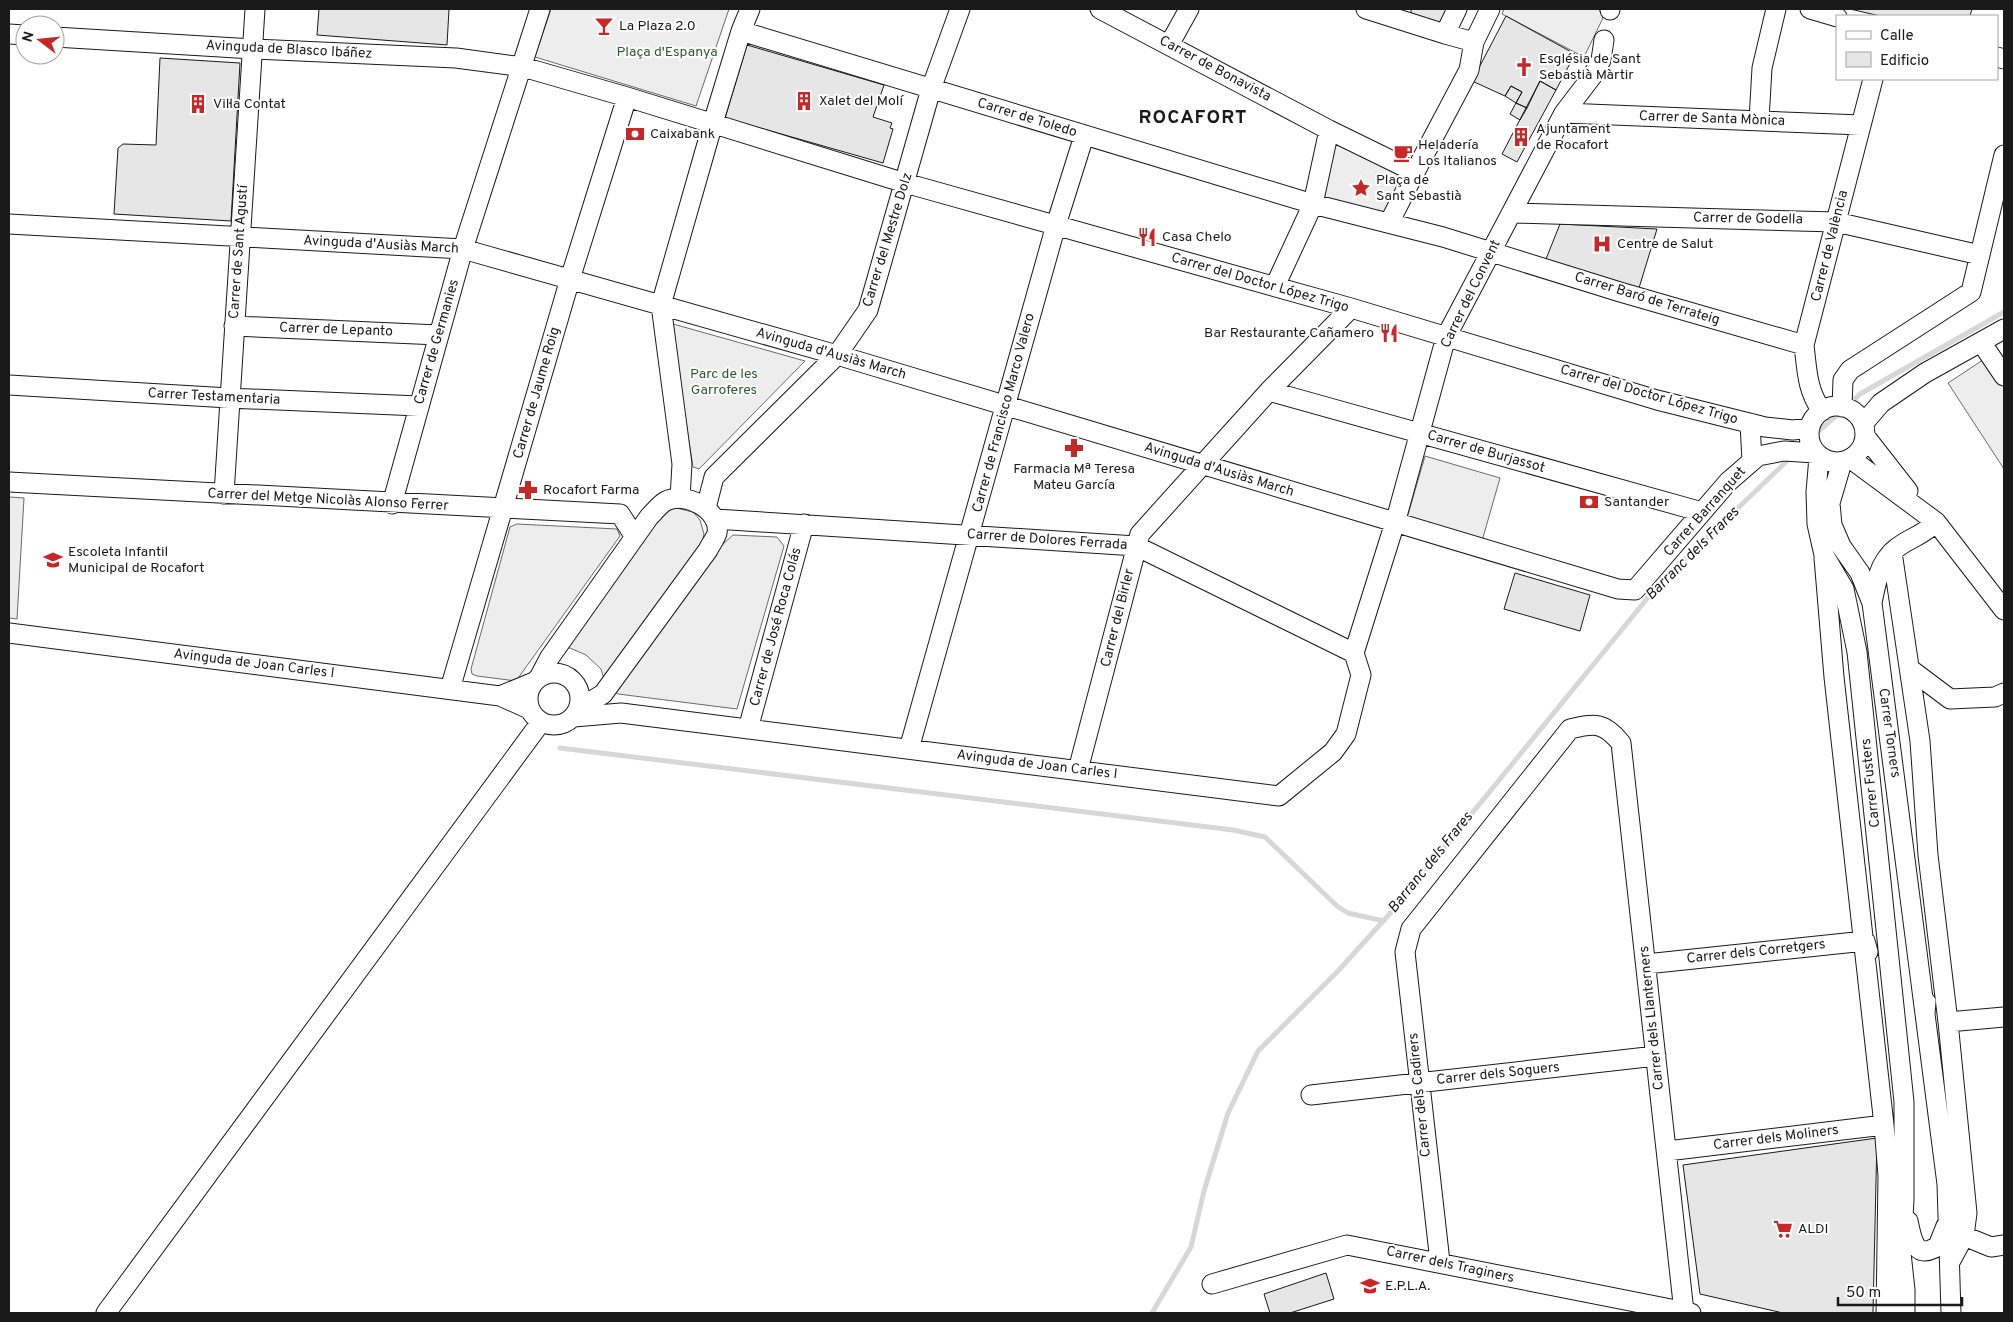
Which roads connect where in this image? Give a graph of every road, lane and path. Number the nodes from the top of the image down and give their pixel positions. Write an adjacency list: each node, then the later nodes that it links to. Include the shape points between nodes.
1 (255, 9): 19 (street, Carrer de Sant Agustí)
2 (540, 9): 20 (street)
3 (750, 9): 13 (street)
4 (960, 9): 22 (street, Carrer del Mestre Dolz)
5 (1100, 9): 18 (street, Carrer de Bonavista)
6 (1190, 9): 18 (street)
7 (1366, 9): 14 (street)
8 (1457, 9): 14 (street)
9 (1490, 9): 17 (street)
10 (1776, 9): 25 (street, via 1762,68)
11 (1810, 9): 12 (street)
12 (1836, 17)
13 (741, 31): 22 (street, Carrer de Toledo); 26 (street)
14 (1445, 34): 17 (street)
15 (65, 38): 19 (street, Avinguda de Blasco Ibáñez)
16 (1604, 40): 24 (street, Carrer del Convent, via 1601,60 1593,75)
17 (1474, 42): 31 (street, via 1469,70)
18 (1168, 44): 28 (street, Carrer de Bonavista)
19 (253, 49): 20 (street, Avinguda de Blasco Ibáñez, via 456,58); 39 (street, Carrer de Sant Agustí)
20 (522, 67): 23 (street); 40 (street, Carrer de Germanies)
21 (1873, 80): 27 (street, Carrer de València)
22 (931, 89): 29 (street, Carrer de Toledo); 32 (street, Carrer del Mestre Dolz)
23 (627, 96): 26 (street); 43 (street, Carrer de Jaume Roig)
24 (1564, 114): 25 (street, Carrer de Santa Mònica); 34 (street, Carrer del Convent)
25 (1759, 120): 27 (street, Carrer de Santa Mònica)
26 (713, 123): 32 (street, Carrer del Doctor López Trigo); 45 (street)
27 (1861, 124): 36 (street, Carrer de València)
28 (1329, 130): 31 (street); 33 (street)
29 (1084, 136): 33 (street, Carrer de Toledo); 38 (street, Carrer de Francisco Marco Valero)
30 (2004, 155): 42 (street)
31 (1415, 172): 35 (street)
32 (905, 183): 38 (street, Carrer del Doctor López Trigo); 53 (street, Carrer del Mestre Dolz, via 868,310)
33 (1313, 204): 35 (street); 44 (street)
34 (1513, 213): 36 (street, Carrer de Godella); 41 (street, Carrer del Convent)
35 (1389, 222): 41 (street, Carrer Baró de Terrateig)
36 (1836, 222): 42 (street, Carrer de Godella); 52 (street, Carrer de València)
37 (9, 224): 39 (street, Avinguda d'Ausiàs March)
38 (1056, 225): 44 (street, Carrer del Doctor López Trigo); 59 (street, Carrer de Francisco Marco Valero)
39 (239, 237): 40 (street, Avinguda d'Ausiàs March); 47 (street, Carrer de Sant Agustí)
40 (463, 249): 43 (street, Avinguda d'Ausiàs March); 49 (street, Carrer de Germanies)
41 (1491, 251): 50 (street, Carrer del Convent); 52 (street, Carrer Baró de Terrateig)
42 (1980, 255): 60 (street, via 1972,292 1850,370 1843,380)
43 (570, 280): 45 (street, Avinguda d'Ausiàs March); 74 (street, Carrer de Jaume Roig)
44 (1275, 286): 46 (street, Carrer del Doctor López Trigo)
45 (661, 305): 53 (street, Avinguda d'Ausiàs March); 72 (street, via 682,464)
46 (1351, 308): 50 (street, Carrer del Doctor López Trigo); 56 (street, Carrer del Birler)
47 (234, 326): 49 (street, Carrer de Lepanto); 57 (street, Carrer de Sant Agustí)
48 (2004, 330): 51 (street)
49 (438, 335): 58 (street, Carrer de Germanies)
50 (1446, 338): 62 (street, Carrer del Doctor López Trigo, via 1657,400); 65 (street, Carrer del Convent)
51 (1981, 342): 54 (street); 64 (street, via 1925,373 1881,403)
52 (1804, 345): 61 (street, Carrer de València, via 1812,398)
53 (836, 355): 59 (street, Avinguda d'Ausiàs March); 77 (street, Carrer del Mestre Dolz, via 714,477)
54 (2004, 376)
55 (9, 385): 57 (street, Carrer Testamentaria)
56 (1269, 391): 65 (street, Carrer de Burjassot); 69 (street, Carrer del Birler)
57 (229, 398): 58 (street, Carrer Testamentaria); 71 (street, Carrer de Sant Agustí)
58 (419, 406): 73 (street, Carrer de Germanies)
59 (1006, 406): 69 (street, Avinguda d'Ausiàs March); 81 (street, Carrer de Francisco Marco Valero)
60 (1842, 407): 61 (street, via 1829,407); 64 (street, via 1852,410)
61 (1822, 412): 63 (street, via 1817,414)
62 (1750, 423): 63 (street, Carrer del Doctor López Trigo, via 1793,430); 68 (street)
63 (1810, 428): 66 (street, via 1810,444)
64 (1864, 430): 67 (street, via 1858,454); 75 (street)
65 (1418, 433): 76 (street, Carrer de Burjassot); 79 (street, Carrer del Convent)
66 (1817, 455): 67 (street, via 1832,463); 68 (street, Carrer Barranquet, via 1784,451 1758,456); 85 (street, Carrer Fusters, via 1817,524)
67 (1846, 460): 75 (street); 87 (street, Carrer Torners, via 1830,502 1832,525 1860,574)
68 (1752, 461): 76 (street, Carrer Barranquet)
69 (1202, 465): 79 (street, Avinguda d'Ausiàs March); 83 (street, Carrer del Birler, via 1140,534)
70 (9, 482): 71 (street, Carrer del Metge Nicolàs Alonso Ferrer)
71 (224, 494): 73 (street, Carrer del Metge Nicolàs Alonso Ferrer)
72 (680, 498): 77 (street, Carrer de Dolores Ferrada); 82 (street, via 666,501)
73 (392, 504): 74 (street, Carrer del Metge Nicolàs Alonso Ferrer)
74 (504, 508): 82 (street, Carrer del Metge Nicolàs Alonso Ferrer, via 620,514); 94 (street, Carrer de Jaume Roig)
75 (1920, 508): 78 (street)
76 (1702, 512): 86 (street, Carrer Barranquet)
77 (711, 513): 80 (street, Carrer de Dolores Ferrada); 97 (street, Carrer del Mestre Dolz, via 717,533 708,550)
78 (1936, 522): 84 (street, via 1927,532); 88 (street)
79 (1395, 523): 86 (street, Avinguda d'Ausiàs March, via 1618,589); 90 (street, Carrer del Convent)
80 (804, 524): 81 (street, Carrer de Dolores Ferrada); 101 (street, Carrer de José Roca Colás)
81 (970, 536): 83 (street, Carrer de Dolores Ferrada); 102 (street, Carrer de Francisco Marco Valero)
82 (635, 537): 92 (street)
83 (1136, 546): 90 (street, Carrer de Dolores Ferrada); 103 (street, Carrer del Birler)
84 (1892, 552): 87 (street, via 1880,568); 91 (street, Carrer Fusters)
85 (1824, 555): 106 (street, Carrer Fusters, via 1834,677); 109 (street, Carrer Fusters, via 1844,590 1858,652)
86 (1635, 590)
87 (1872, 603): 108 (street, Carrer Torners)
88 (2004, 610)
89 (9, 633): 94 (street, Avinguda de Joan Carles I)
90 (1354, 653): 103 (street, Avinguda de Joan Carles I, via 1361,675 1346,734 1333,752 1279,796)
91 (1910, 669): 95 (street, via 1950,699 1995,697); 104 (street, Carrer Fusters, via 1920,741)
92 (537, 679): 93 (street, via 552,673); 96 (street); 100 (street, via 527,699)
93 (574, 682): 97 (street, Avinguda de Joan Carles I); 98 (street, via 578,690)
94 (450, 689): 96 (street, Avinguda de Joan Carles I)
95 (2004, 693)
96 (500, 696): 100 (street, Avinguda de Joan Carles I)
97 (598, 697): 98 (street); 99 (street, Avinguda de Joan Carles I)
98 (576, 713): 99 (street, Avinguda de Joan Carles I); 100 (street, via 556,726)
99 (621, 713): 101 (street, Avinguda de Joan Carles I)
100 (535, 716): 126 (street)
101 (748, 729): 102 (street, Avinguda de Joan Carles I)
102 (909, 749): 103 (street, Avinguda de Joan Carles I)
103 (1078, 770)
104 (1928, 855): 108 (street, Carrer Fusters, via 1922,878 1928,981); 111 (street, Carrer Fusters)
105 (1411, 929): 107 (street, Carrer dels Llanterners, via 1570,729 1590,724 1610,729 1621,743); 113 (street, Carrer dels Cadirers, via 1404,952)
106 (1865, 941): 107 (street, Carrer dels Corretgers); 109 (street, Carrer Fusters, via 1883,998); 115 (street, Carrer Fusters)
107 (1646, 964): 112 (street, Carrer dels Llanterners)
108 (1924, 1014): 119 (street, Carrer Fusters)
109 (1894, 1017): 118 (street, Carrer Fusters, via 1904,1102)
110 (2004, 1017): 111 (street)
111 (1948, 1022): 120 (street, Carrer Fusters, via 1967,1213)
112 (1656, 1056): 113 (street, Carrer dels Soguers); 116 (street, Carrer dels Llanterners)
113 (1419, 1083): 114 (street, Carrer dels Soguers); 123 (street, Carrer dels Cadirers)
114 (1311, 1095)
115 (1884, 1125): 116 (street, Carrer dels Moliners); 117 (street, Carrer Fusters)
116 (1667, 1151): 127 (street, Carrer dels Llanterners)
117 (1888, 1176): 122 (street, Carrer Fusters); 128 (street, Carrer Fusters)
118 (1904, 1200): 119 (street, Carrer Fusters, via 1913,1243 1925,1252 1938,1246); 122 (street, Carrer Fusters)
119 (1949, 1219): 124 (street, Carrer Fusters)
120 (1964, 1236): 121 (street, via 1991,1247); 124 (street, Carrer Fusters)
121 (2004, 1245)
122 (1900, 1253): 129 (street, Carrer Fusters)
123 (1440, 1262): 125 (street, Carrer dels Traginers, via 1347,1245); 127 (street, Carrer dels Traginers)
124 (1950, 1262): 130 (street, Carrer Fusters)
125 (1212, 1284)
126 (106, 1313)
127 (1687, 1313)
128 (1886, 1313)
129 (1905, 1313)
130 (1951, 1313)

